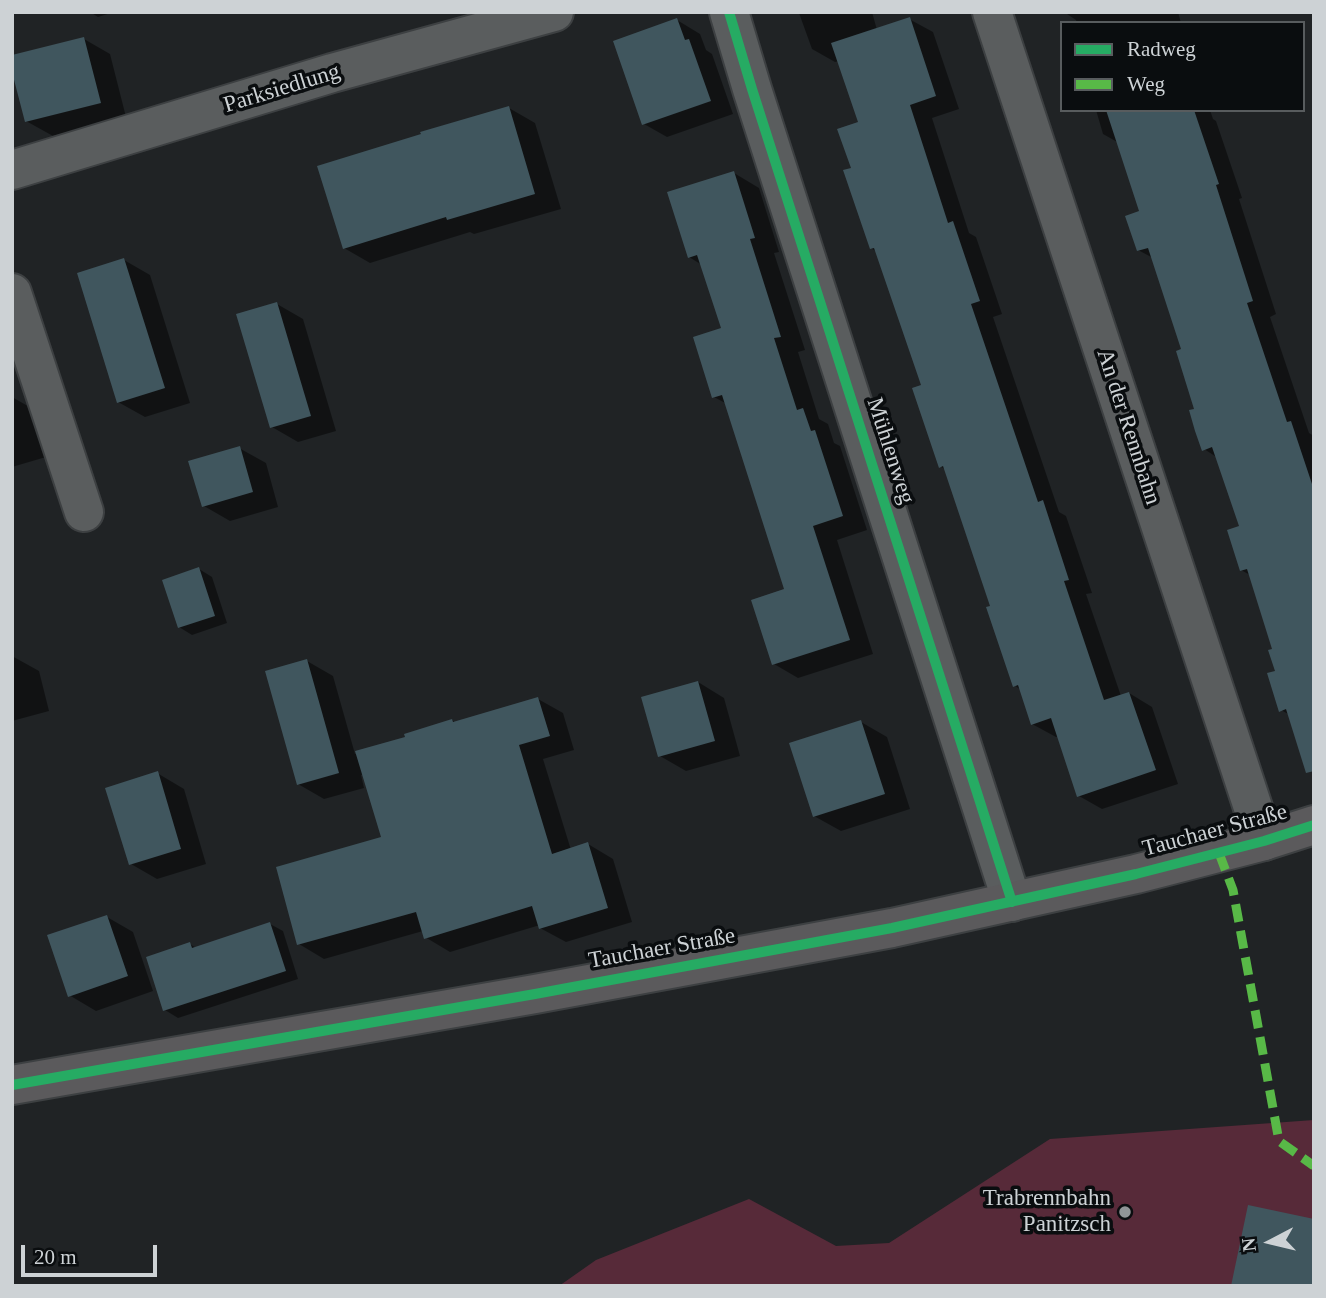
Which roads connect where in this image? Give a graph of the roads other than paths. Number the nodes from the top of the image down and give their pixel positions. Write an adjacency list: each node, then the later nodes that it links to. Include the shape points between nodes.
1 (554, 12): 4 (street, Parksiedlung, via 332,73)
2 (729, 12): 9 (street, Mühlenweg)
3 (992, 12): 8 (street, An der Rennbahn)
4 (12, 170)
5 (12, 293): 6 (street)
6 (84, 512)
7 (1314, 825): 8 (street, Tauchaer Straße)
8 (1264, 841): 9 (street, Tauchaer Straße)
9 (1012, 902): 10 (street, Tauchaer Straße, via 712,961)
10 (12, 1085)

